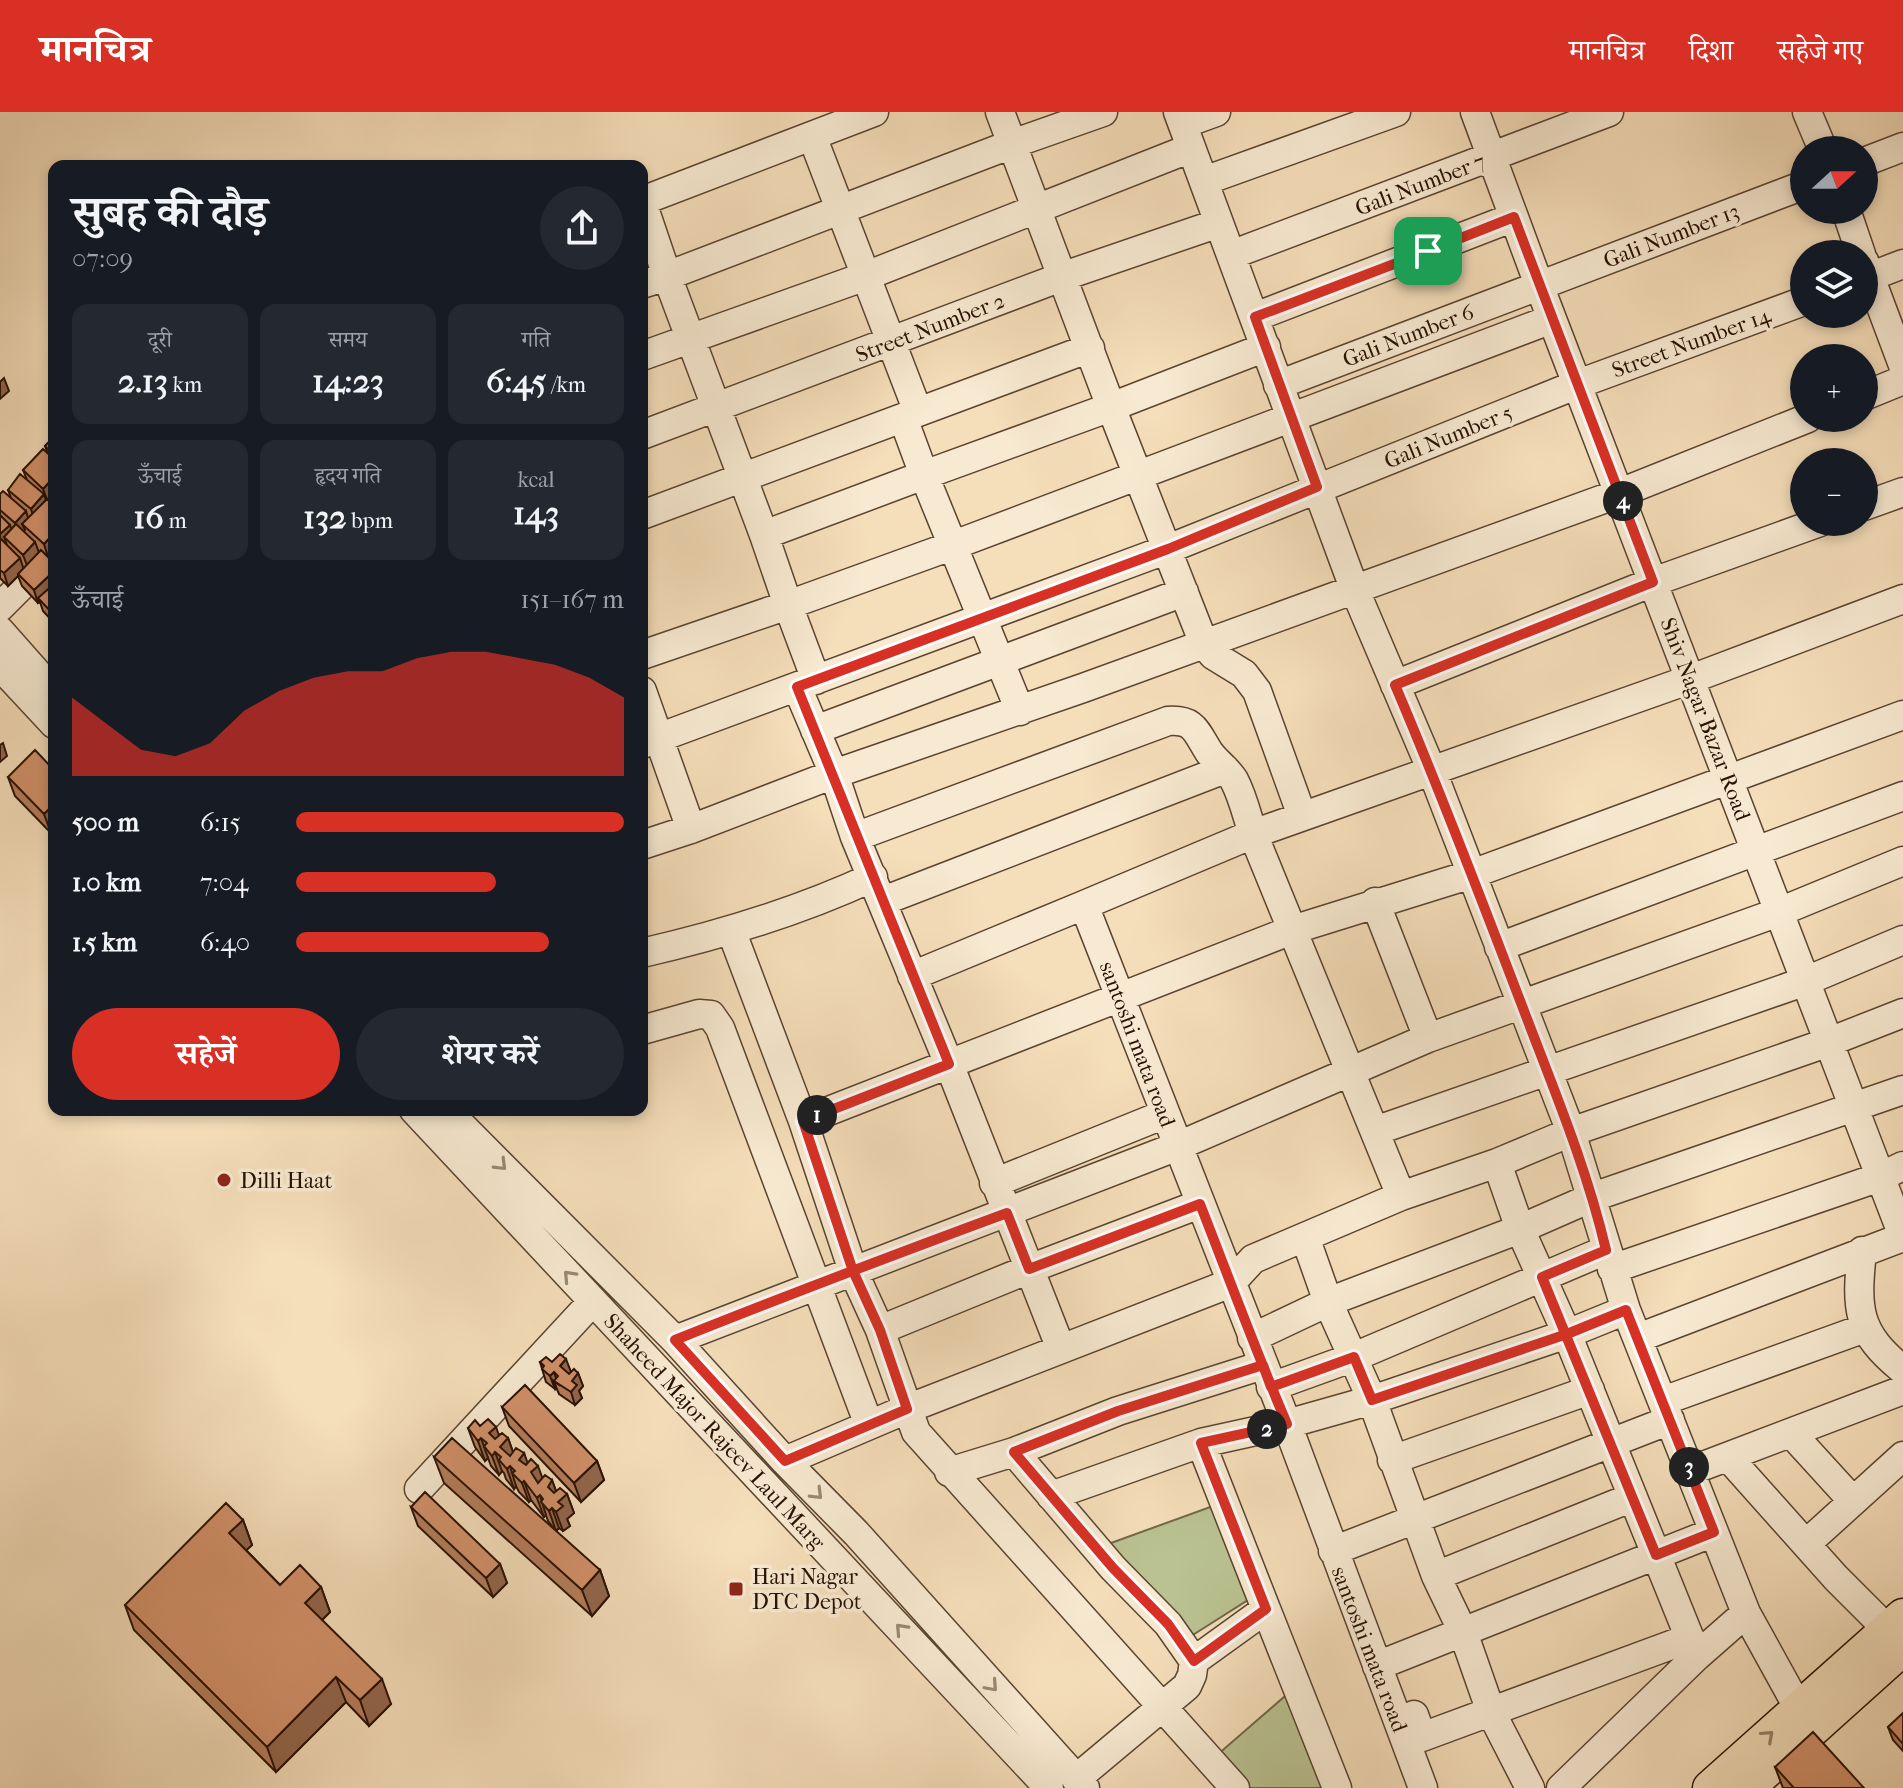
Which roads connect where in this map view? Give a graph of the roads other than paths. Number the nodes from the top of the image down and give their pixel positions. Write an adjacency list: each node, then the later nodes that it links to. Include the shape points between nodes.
1 (874, 112): 10 (street)
2 (1000, 112): 12 (street)
3 (1103, 112): 12 (street)
4 (1216, 112): 9 (street)
5 (1396, 112): 16 (street)
6 (1475, 112): 14 (street, Shiv Nagar Bazar Road)
7 (1609, 112): 14 (street, Gali Number 7)
8 (1807, 112): 11 (street)
9 (1184, 128): 16 (street); 20 (street)
10 (812, 136): 18 (street); 19 (street)
11 (1817, 136)
12 (1012, 144): 19 (street); 20 (street)
13 (1903, 147): 15 (street)
14 (1493, 157): 21 (street, Shiv Nagar Bazar Road); 24 (street, Gali Number 7)
15 (1878, 157)
16 (1204, 181): 22 (street)
17 (1790, 190): 30 (street, Gali Number 13)
18 (648, 200)
19 (840, 209): 27 (street); 29 (street)
20 (1038, 210): 27 (street); 28 (street)
21 (1514, 217): 30 (street, Shiv Nagar Bazar Road); 33 (street)
22 (1219, 223): 24 (street); 28 (street, Street Number 2)
23 (648, 241): 29 (street)
24 (1231, 255): 33 (street)
25 (1903, 264): 26 (street)
26 (1878, 267)
27 (866, 276): 35 (street); 36 (street)
28 (1064, 276): 36 (street, Street Number 2); 38 (street)
29 (654, 280): 35 (street)
30 (1539, 285): 34 (street, Shiv Nagar Bazar Road); 43 (street, Gali Number 6)
31 (1878, 301): 40 (street)
32 (1790, 306): 42 (street, Street Number 14)
33 (1255, 317): 37 (street)
34 (1552, 319): 42 (street, Shiv Nagar Bazar Road); 48 (street)
35 (690, 338): 39 (street); 45 (street)
36 (891, 342): 45 (street, Street Number 2); 47 (street)
37 (1266, 347): 43 (street); 46 (street)
38 (1090, 348): 46 (street); 47 (street)
39 (648, 354)
40 (1903, 365)
41 (1903, 380): 44 (street)
42 (1578, 384): 54 (street, Gali Number 5); 56 (street, Shiv Nagar Bazar Road)
43 (1278, 385): 48 (street)
44 (1878, 390)
45 (717, 407): 50 (street, Street Number 2); 52 (street)
46 (1111, 407): 51 (street); 53 (street)
47 (910, 415): 51 (street); 52 (street)
48 (1290, 417): 53 (street); 54 (street)
49 (1790, 425): 56 (street)
50 (648, 433)
51 (924, 475): 60 (street); 61 (street)
52 (742, 476): 58 (street); 60 (street)
53 (1138, 476): 61 (street); 62 (street)
54 (1317, 487): 62 (street, Gali Number 5); 65 (street)
55 (1903, 492): 57 (street)
56 (1620, 493): 64 (street, Shiv Nagar Bazar Road); 65 (street)
57 (1878, 501)
58 (648, 513)
59 (1790, 533): 64 (street)
60 (764, 535): 68 (street)
61 (954, 545): 68 (street); 70 (street)
62 (1168, 549): 66 (street); 70 (street, Gali Number 5)
63 (48, 559): 69 (street)
64 (1653, 582): 76 (street, Shiv Nagar Bazar Road); 79 (street)
65 (1354, 588): 72 (street); 79 (street)
66 (1184, 592): 72 (street); 75 (street)
67 (1903, 599): 76 (street)
68 (788, 605): 73 (street); 77 (street)
69 (0, 607)
70 (983, 618): 75 (street); 77 (street, Gali Number 5)
71 (0, 631): 74 (street)
72 (1204, 644): 81 (street); 90 (street, via 1244,674 1257,691)
73 (648, 653)
74 (27, 660): 78 (street); 80 (street)
75 (1000, 660): 81 (street); 83 (street)
76 (1691, 679): 86 (street); 88 (street, Shiv Nagar Bazar Road)
77 (806, 683): 83 (street); 84 (street, Gali Number 5)
78 (48, 685)
79 (1395, 685): 86 (street)
80 (48, 710)
81 (1020, 711): 87 (street)
82 (1903, 715): 88 (street)
83 (815, 730): 87 (street)
84 (650, 741): 91 (street)
85 (1225, 769): 92 (street, via 1239,791); 93 (street, via 1191,724 1168,721); 98 (street)
86 (1432, 771): 90 (street); 97 (street)
87 (834, 774): 91 (street); 93 (street)
88 (1729, 779): 95 (street, Shiv Nagar Bazar Road); 97 (street)
89 (1903, 796): 95 (street)
90 (1302, 816): 92 (street)
91 (691, 829): 94 (street)
92 (1253, 834): 100 (street); 103 (street)
93 (855, 837): 98 (street)
94 (648, 843)
95 (1757, 853): 101 (street, Shiv Nagar Bazar Road); 105 (street)
96 (1903, 861): 101 (street)
97 (1472, 874): 99 (street); 105 (street)
98 (878, 889): 102 (street, via 832,896); 107 (street)
99 (1375, 902): 103 (street); 113 (street)
100 (1084, 905): 107 (street); 109 (street, santoshi mata road)
101 (1779, 912): 108 (street, Shiv Nagar Bazar Road); 110 (street)
102 (731, 930): 106 (street); 123 (street)
103 (1292, 930): 109 (street); 116 (street)
104 (1903, 940): 108 (street)
105 (1499, 947): 110 (street)
106 (648, 951)
107 (912, 976): 115 (street)
108 (1806, 981): 114 (street, Shiv Nagar Bazar Road); 117 (street)
109 (1121, 998): 115 (street); 120 (street, santoshi mata road)
110 (1521, 1003): 113 (street); 117 (street)
111 (1903, 1013): 114 (street)
112 (648, 1028): 143 (street, via 699,1014 711,1015 720,1028)
113 (1428, 1038): 116 (street)
114 (1829, 1042): 119 (street, Shiv Nagar Bazar Road); 125 (street)
115 (949, 1064): 123 (street); 129 (street)
116 (1348, 1071): 124 (street); 126 (street)
117 (1547, 1071): 124 (street); 125 (street)
118 (1903, 1090): 119 (street)
119 (1854, 1108): 128 (street, Shiv Nagar Bazar Road); 131 (street)
120 (1165, 1114): 126 (street, santoshi mata road); 129 (street)
121 (420, 1116): 144 (street, Shaheed Major Rajeev Laul Marg, one-way to 121)
122 (452, 1116): 152 (street, Shaheed Major Rajeev Laul Marg, one-way to 152)
123 (803, 1121): 140 (street)
124 (1375, 1131): 130 (street)
125 (1571, 1132): 127 (street); 131 (street)
126 (1178, 1146): 132 (street, santoshi mata road); 133 (street)
127 (1497, 1163): 130 (street); 134 (street)
128 (1891, 1171): 136 (street, Shiv Nagar Bazar Road); 138 (street)
129 (994, 1183): 133 (street)
130 (1401, 1196): 135 (street)
131 (1593, 1197): 134 (street); 138 (street)
132 (1200, 1204): 139 (street); 142 (street, santoshi mata road)
133 (1007, 1213): 139 (street); 140 (street)
134 (1520, 1229): 141 (street); 145 (street)
135 (1305, 1237): 142 (street, via 1253,1259); 145 (street)
136 (1903, 1237): 137 (street)
137 (1862, 1251): 147 (street, via 1859,1299); 151 (street)
138 (1609, 1260): 141 (street); 146 (street)
139 (1029, 1269): 148 (street); 153 (street)
140 (853, 1271): 143 (street); 148 (street)
141 (1542, 1277): 149 (street); 154 (street)
142 (1231, 1283): 150 (street, santoshi mata road); 153 (street)
143 (815, 1285): 152 (street); 163 (street)
144 (593, 1301): 174 (street); 195 (street, Shaheed Major Rajeev Laul Marg, one-way to 144)
145 (1328, 1302): 150 (street); 154 (street)
146 (1626, 1310): 149 (street); 151 (street)
147 (1865, 1328): 155 (street); 161 (street)
148 (880, 1330): 160 (street)
149 (1567, 1334): 157 (street); 159 (street)
150 (1252, 1338): 156 (street, santoshi mata road)
151 (1638, 1338): 161 (street)
152 (675, 1340): 171 (street, Shaheed Major Rajeev Laul Marg)
153 (1061, 1349): 160 (street)
154 (1354, 1357): 156 (street); 159 (street)
155 (1903, 1370)
156 (1267, 1376): 162 (street, santoshi mata road); 167 (street, via 1118,1411)
157 (1590, 1390): 166 (street); 170 (street)
158 (1903, 1390): 164 (street)
159 (1372, 1400): 162 (street); 170 (street)
160 (907, 1409): 163 (street); 173 (street, via 916,1432)
161 (1666, 1410): 166 (street); 172 (street)
162 (1287, 1424): 165 (street); 181 (street, santoshi mata road)
163 (869, 1425): 171 (street)
164 (1791, 1433): 169 (street); 177 (street)
165 (1201, 1443): 175 (street); 184 (street)
166 (1611, 1444): 176 (street); 178 (street)
167 (1014, 1452): 173 (street); 175 (street)
168 (1903, 1456): 177 (street)
169 (1728, 1457): 172 (street); 180 (street)
170 (1392, 1460): 178 (street)
171 (785, 1461): 195 (street, Shaheed Major Rajeev Laul Marg, one-way to 195, via 856,1533)
172 (1690, 1471): 179 (street)
173 (949, 1472): 191 (street)
174 (419, 1489)
175 (1051, 1496): 189 (street, via 1168,1624)
176 (1633, 1497): 182 (street); 183 (street)
177 (1853, 1501): 180 (street)
178 (1415, 1519): 181 (street); 183 (street)
179 (1714, 1532): 182 (street); 185 (street)
180 (1806, 1544): 186 (street)
181 (1333, 1551): 190 (street, santoshi mata road)
182 (1656, 1555): 187 (street); 188 (street)
183 (1436, 1576): 187 (street)
184 (1266, 1609): 189 (street); 198 (street)
185 (1746, 1613): 188 (street); 192 (street)
186 (1898, 1631): 192 (main road); 196 (main road)
187 (1463, 1632): 190 (street); 193 (street)
188 (1694, 1647): 193 (street); 201 (street)
189 (1194, 1661): 191 (street, via 1187,1686)
190 (1377, 1666): 194 (street, santoshi mata road)
191 (1163, 1706): 195 (street); 197 (street)
192 (1799, 1709): 202 (main road, one-way to 192)
193 (1491, 1712): 194 (street, via 1422,1737 1414,1715); 200 (street)
194 (1398, 1722): 199 (street, santoshi mata road)
195 (1070, 1785)
196 (1753, 1786)
197 (1235, 1788)
198 (1337, 1788)
199 (1423, 1788)
200 (1530, 1788)
201 (1561, 1788)
202 (1710, 1788)

